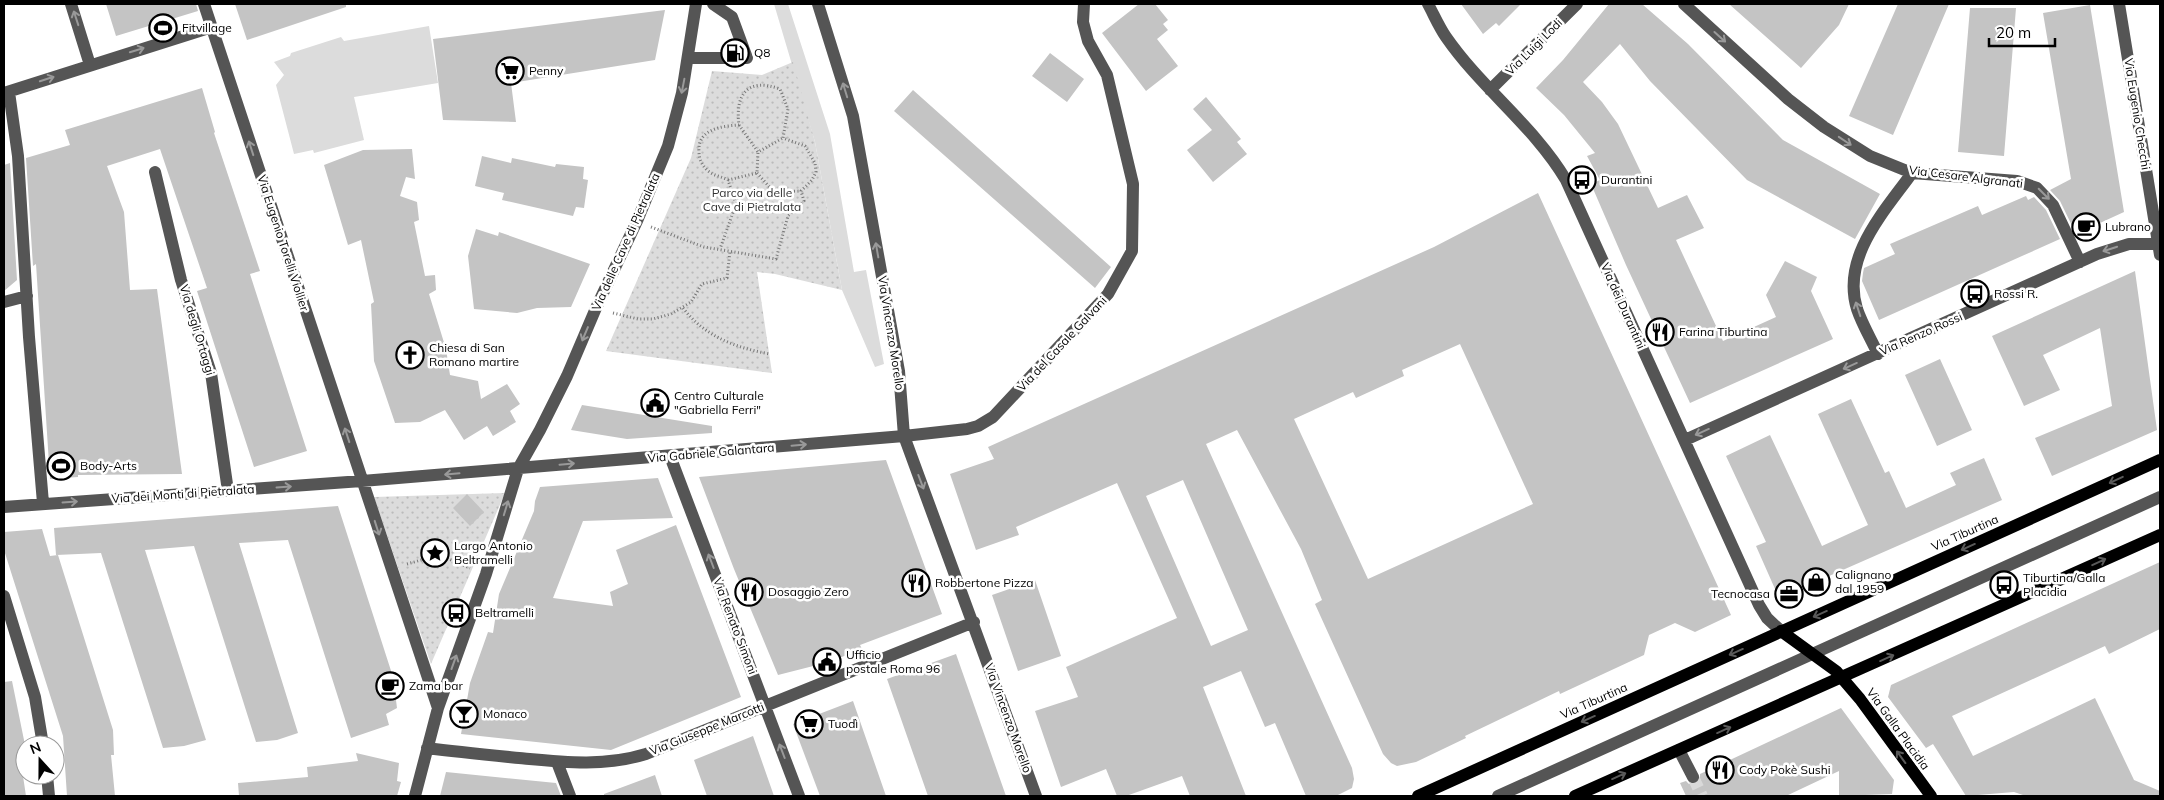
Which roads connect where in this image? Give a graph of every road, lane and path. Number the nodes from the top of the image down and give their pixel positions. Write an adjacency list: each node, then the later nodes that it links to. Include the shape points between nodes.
1 (71, 4): 13 (street, one-way to 1)
2 (204, 4): 11 (street, Via Eugenio Torelli Viollier)
3 (696, 4): 12 (street, Via delle Cave di Pietralata)
4 (712, 4): 12 (street, via 732,17 746,58)
5 (818, 4): 35 (street, Via Vincenzo Morello, one-way to 5, via 899,371 853,116)
6 (1084, 4): 35 (street, Via del Casale Galvani, via 1083,22 1088,41 1107,75 1133,184 1132,252 1108,294 993,417 967,429)
7 (1428, 4): 14 (street, Via dei Durantini, via 1445,36)
8 (1577, 4): 14 (street, Via Luigi Lodi)
9 (1684, 4): 21 (street, Via Cesare Algranati, one-way to 21, via 1788,99 1824,126 1870,156)
10 (2119, 4): 25 (street, Via Eugenio Checchi)
11 (212, 27): 13 (street, one-way to 11); 40 (street, Via Eugenio Torelli Viollier, one-way to 11)
12 (688, 58): 24 (street, Via delle Cave di Pietralata, one-way to 24, via 673,130)
13 (90, 65): 15 (street, one-way to 13)
14 (1490, 90): 36 (street, Via dei Durantini, via 1541,143 1566,180)
15 (6, 92): 29 (street, via 18,156)
16 (739, 125): 17 (path, via 738,103 742,93 769,85 780,89 788,109); 18 (path); 22 (path, via 711,130 702,137 699,146 701,162 706,169)
17 (783, 138): 18 (path); 23 (path, via 805,146 815,162 816,172)
18 (758, 152): 20 (path)
19 (154, 172): 41 (street, Via degli Ortaggi, via 181,280 211,373)
20 (757, 173): 22 (path); 23 (path, via 774,192)
21 (1912, 173): 28 (street, Via Cesare Algranati, one-way to 28, via 2017,181 2037,188 2053,205); 34 (street, one-way to 21, via 1857,309 1853,276 1869,234)
22 (728, 180): 26 (path, via 736,204)
23 (801, 191): 27 (path, via 804,201 788,216 776,259)
24 (637, 221): 26 (path, via 704,247); 31 (street, Via delle Cave di Pietralata)
25 (2160, 247): 28 (street, Via Renzo Rossi, one-way to 28, via 2124,246)
26 (720, 249): 27 (path)
27 (730, 251): 32 (path, via 727,278 702,284 692,302)
28 (2080, 262): 34 (street, Via Renzo Rossi)
29 (27, 296): 30 (street); 43 (street)
30 (4, 302)
31 (596, 308): 32 (path, via 638,319 654,319); 39 (street, Via delle Cave di Pietralata, one-way to 39, via 567,376)
32 (683, 308): 33 (path, via 693,321 721,340)
33 (770, 354)
34 (1878, 354): 36 (street, Via Renzo Rossi, one-way to 36)
35 (904, 436): 37 (street, Via Gabriele Galantara, one-way to 35); 49 (street, Via Vincenzo Morello, one-way to 49)
36 (1684, 440): 50 (street, Via dei Durantini, via 1759,605)
37 (670, 456): 39 (street, Via Gabriele Galantara, one-way to 37); 53 (street, Via Renato Simoni, one-way to 37)
38 (2160, 460): 50 (main road, Via Tiburtina, one-way to 50)
39 (518, 469): 40 (street, one-way to 40); 54 (street, one-way to 39, via 486,574)
40 (362, 481): 41 (street, Via dei Monti di Pietralata, one-way to 40); 54 (street, one-way to 54)
41 (228, 491): 43 (street, Via dei Monti di Pietralata, one-way to 41)
42 (2160, 497): 51 (street)
43 (43, 504): 44 (street, Via dei Monti di Pietralata)
44 (4, 507)
45 (2160, 535): 52 (main road, one-way to 45)
46 (405, 565): 47 (path, via 439,555)
47 (472, 568)
48 (4, 596): 55 (street, via 34,697)
49 (974, 622): 53 (street, Via Giuseppe Marcotti); 63 (street, Via Vincenzo Morello)
50 (1781, 632): 51 (main road); 64 (main road, Via Tiburtina, one-way to 64)
51 (1814, 654): 52 (main road); 65 (street)
52 (1842, 678): 57 (main road, one-way to 52); 67 (main road, Via Galla Placidia, one-way to 52)
53 (765, 705): 58 (street, Via Giuseppe Marcotti, via 628,759); 62 (street, Via Renato Simoni, one-way to 53)
54 (438, 708): 56 (street)
55 (41, 735)
56 (427, 748): 58 (street, Via Giuseppe Marcotti); 60 (street)
57 (1679, 750): 59 (street); 66 (main road, one-way to 57)
58 (557, 762): 61 (street)
59 (1693, 778)
60 (415, 796)
61 (570, 796)
62 (799, 796)
63 (1036, 796)
64 (1418, 796)
65 (1498, 796)
66 (1574, 796)
67 (1931, 796)

